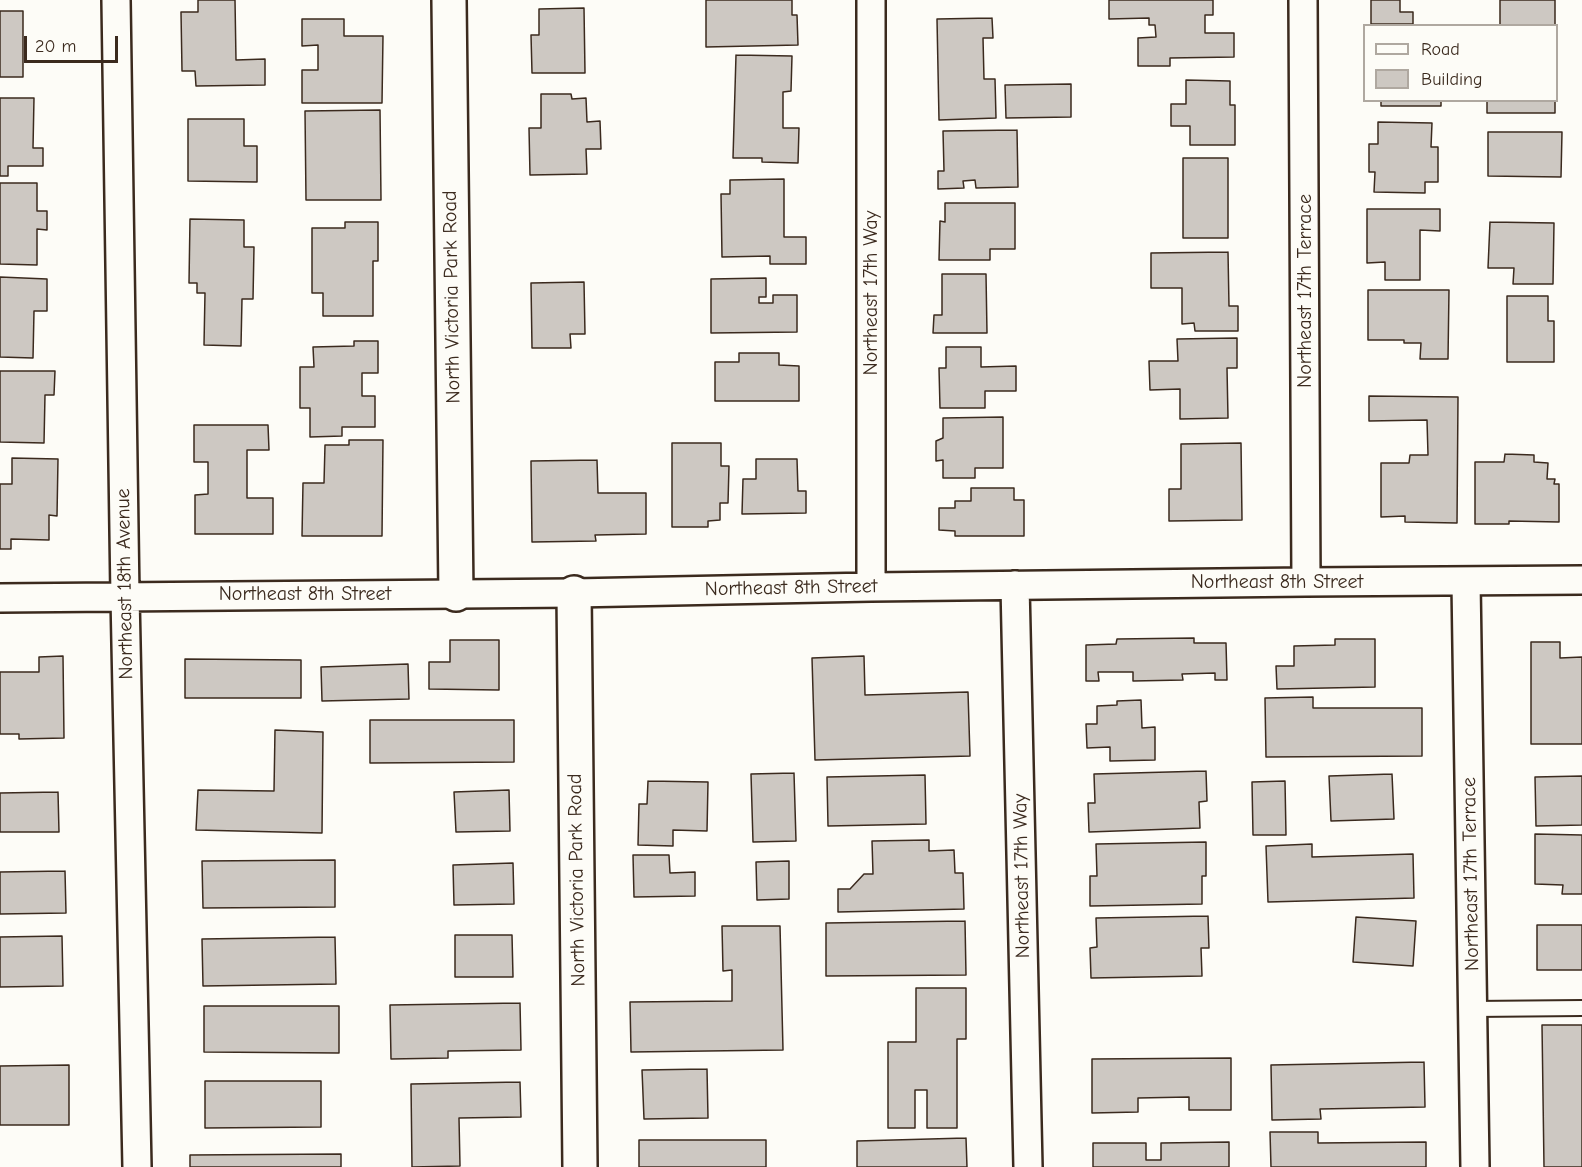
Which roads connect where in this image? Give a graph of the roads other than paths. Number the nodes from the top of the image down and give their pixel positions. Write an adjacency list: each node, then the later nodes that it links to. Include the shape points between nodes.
1 (116, 0): 12 (street, Northeast 18th Avenue)
2 (449, 0): 11 (street, North Victoria Park Road)
3 (871, 0): 9 (street, Northeast 17th Way)
4 (1303, 0): 6 (street, Northeast 17th Terrace)
5 (1582, 580): 7 (street, Northeast 8th Street)
6 (1306, 582): 7 (street, Northeast 8th Street); 8 (street, Northeast 8th Street)
7 (1466, 582): 15 (street, Northeast 17th Terrace)
8 (1015, 585): 9 (street, Northeast 8th Street); 18 (street, Northeast 17th Way)
9 (871, 587): 10 (street, Northeast 8th Street)
10 (574, 593): 11 (street, Northeast 8th Street); 17 (street, North Victoria Park Road)
11 (456, 594): 12 (street, Northeast 8th Street)
12 (125, 596): 13 (street, Northeast 8th Street); 16 (street, Northeast 18th Avenue)
13 (0, 598)
14 (1582, 1008): 15 (lane)
15 (1473, 1009): 19 (street, Northeast 17th Terrace)
16 (137, 1167)
17 (580, 1167)
18 (1028, 1167)
19 (1475, 1167)

